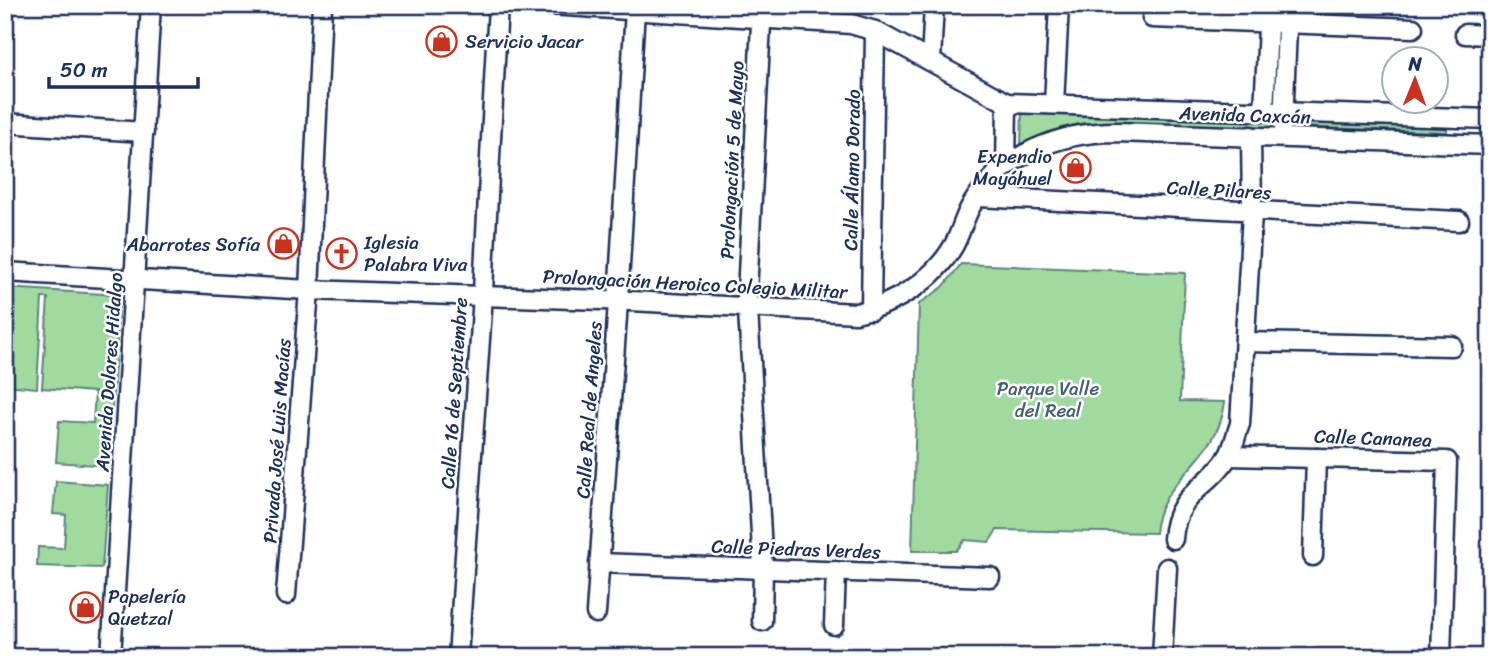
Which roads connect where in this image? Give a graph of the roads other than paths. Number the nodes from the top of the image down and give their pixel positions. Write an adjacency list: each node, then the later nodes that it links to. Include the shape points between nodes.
1 (151, 5): 25 (street, Avenida Dolores Hidalgo)
2 (322, 5): 36 (street, Privada José Luis Macías)
3 (498, 5): 37 (street, Calle 16 de Septiembre)
4 (549, 5): 8 (street)
5 (934, 5): 17 (street)
6 (1059, 5): 19 (street)
7 (1288, 5): 12 (street)
8 (635, 9): 9 (street); 38 (street, Calle Real de Angeles)
9 (761, 11): 14 (street); 39 (street, Prolongación 5 de Mayo)
10 (1269, 14): 11 (street); 12 (street); 20 (street)
11 (1152, 18)
12 (1287, 24): 13 (street); 21 (street)
13 (1413, 29)
14 (875, 31): 17 (street); 40 (street, Calle Álamo Dorado)
15 (1465, 34): 16 (street)
16 (1490, 35)
17 (931, 60): 18 (street)
18 (1007, 103): 19 (street, Avenida Caxcán); 30 (street)
19 (1054, 104): 20 (street, Avenida Caxcán)
20 (1264, 111): 21 (street, Avenida Caxcán)
21 (1283, 112): 22 (street, Avenida Caxcán); 27 (street)
22 (1460, 118): 23 (street, Avenida Caxcán); 28 (street)
23 (1490, 119)
24 (5, 123): 25 (street)
25 (144, 132): 35 (street, Avenida Dolores Hidalgo)
26 (1251, 136): 27 (street, Avenida Caxcán); 30 (street, Avenida Caxcán, via 1089,132 1038,147); 32 (street)
27 (1283, 137): 28 (street, Avenida Caxcán)
28 (1459, 144): 29 (street, Avenida Caxcán)
29 (1490, 145)
30 (1006, 166): 31 (street, Prolongación Heroico Colegio Militar)
31 (978, 197): 32 (street, Calle Pilares); 40 (street, Prolongación Heroico Colegio Militar, via 954,246 933,271 897,299)
32 (1252, 213): 33 (street, Calle Pilares); 41 (street)
33 (1459, 221)
34 (5, 272): 35 (street, Prolongación Heroico Colegio Militar)
35 (136, 281): 36 (street, Prolongación Heroico Colegio Militar); 56 (street, Avenida Dolores Hidalgo)
36 (309, 290): 37 (street, Prolongación Heroico Colegio Militar); 52 (street, Privada José Luis Macías)
37 (482, 296): 38 (street, Prolongación Heroico Colegio Militar); 57 (street, Calle 16 de Septiembre)
38 (618, 301): 39 (street, Prolongación Heroico Colegio Militar); 47 (street, Calle Real de Angeles)
39 (747, 309): 40 (street, Prolongación Heroico Colegio Militar, via 836,314); 48 (street, Prolongación 5 de Mayo)
40 (871, 310)
41 (1246, 342): 42 (street); 43 (street, via 1240,424)
42 (1452, 346)
43 (1228, 456): 44 (street, Calle Cananea); 45 (street, via 1182,505)
44 (1316, 458): 46 (street); 59 (street, Calle Cananea, via 1447,461)
45 (1172, 539)
46 (1313, 556)
47 (599, 563): 48 (street, Calle Piedras Verdes); 53 (street, Calle Real de Angeles)
48 (763, 568): 50 (street, Calle Piedras Verdes); 54 (street, Prolongación 5 de Mayo)
49 (1167, 568): 58 (street)
50 (836, 571): 51 (street, Calle Piedras Verdes); 55 (street)
51 (990, 577)
52 (286, 595)
53 (596, 613)
54 (762, 621)
55 (834, 625)
56 (111, 657)
57 (458, 657)
58 (1162, 657)
59 (1441, 657)

